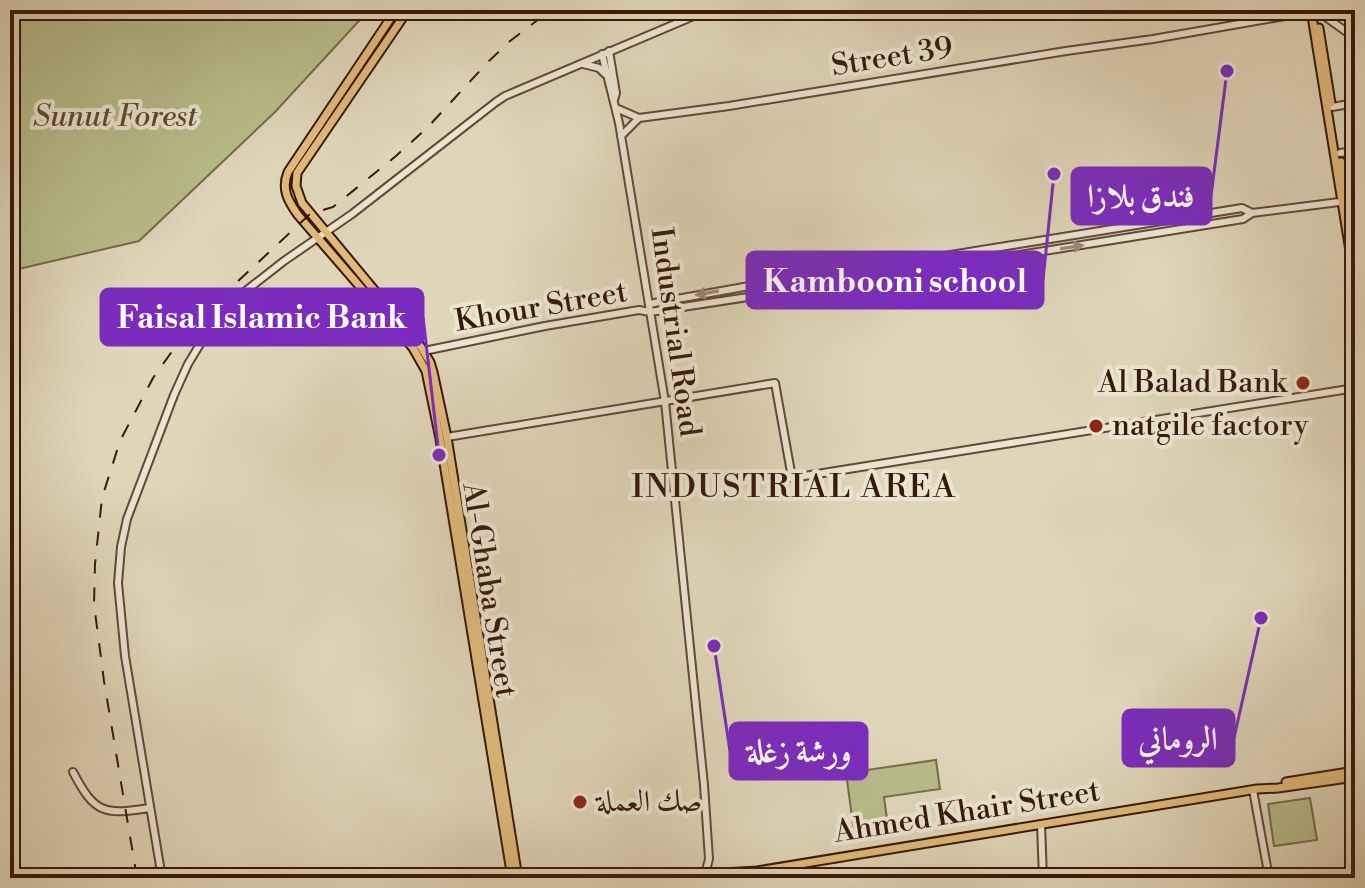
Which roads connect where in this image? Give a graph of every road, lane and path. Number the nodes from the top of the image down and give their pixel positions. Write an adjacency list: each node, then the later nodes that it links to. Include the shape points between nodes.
1 (396, 10): 18 (main road, Al-Ghaba Street, via 286,177 288,201)
2 (408, 10): 18 (main road, via 297,173 298,196)
3 (708, 10): 6 (street)
4 (1315, 10): 5 (street); 11 (main road); 12 (street, Street 39); 16 (main road)
5 (1355, 38)
6 (606, 52): 7 (street); 8 (street); 10 (street)
7 (580, 64): 8 (street, via 599,68); 18 (street, via 496,102)
8 (608, 82): 10 (street)
9 (1355, 103): 11 (street)
10 (615, 104): 12 (street); 13 (street, Industrial Road)
11 (1332, 107): 15 (main road)
12 (639, 118): 13 (street)
13 (621, 136): 25 (street, Industrial Road)
14 (1355, 151): 15 (street)
15 (1340, 153): 16 (main road)
16 (1348, 201): 17 (street); 20 (main road); 23 (main road)
17 (1252, 213): 19 (street, via 1242,208); 21 (street, one-way to 17, via 1243,219)
18 (322, 234): 28 (main road); 35 (street, via 238,297 205,336 174,395 127,519 119,558 119,608); 41 (main road, Al-Ghaba Street, via 426,371)
19 (1045, 239): 21 (street); 22 (street)
20 (1355, 245)
21 (1047, 251): 24 (street, Khour Street)
22 (811, 275): 24 (street); 25 (street, one-way to 25)
23 (1355, 282)
24 (812, 286): 27 (street, Khour Street)
25 (649, 303): 26 (street); 27 (street, Industrial Road)
26 (639, 310): 27 (street, Khour Street); 28 (street, Khour Street)
27 (650, 312): 30 (street, Industrial Road)
28 (424, 351): 31 (main road, Al-Ghaba Street)
29 (1355, 388): 30 (street, via 792,478 775,383)
30 (665, 402): 31 (street); 37 (street, Industrial Road)
31 (447, 437): 41 (main road, Al-Ghaba Street)
32 (73, 772): 35 (street, via 87,797 104,810)
33 (1355, 774): 34 (main road, Ahmed Khair Street)
34 (1255, 790): 36 (main road, Ahmed Khair Street); 44 (street)
35 (150, 808): 40 (street)
36 (1041, 824): 39 (main road, Ahmed Khair Street); 43 (street)
37 (709, 859): 38 (street); 39 (street)
38 (706, 876): 39 (main road, Ahmed Khair Street); 42 (main road, Ahmed Khair Street)
39 (717, 876)
40 (162, 878)
41 (515, 878)
42 (684, 878)
43 (1043, 878)
44 (1269, 878)

